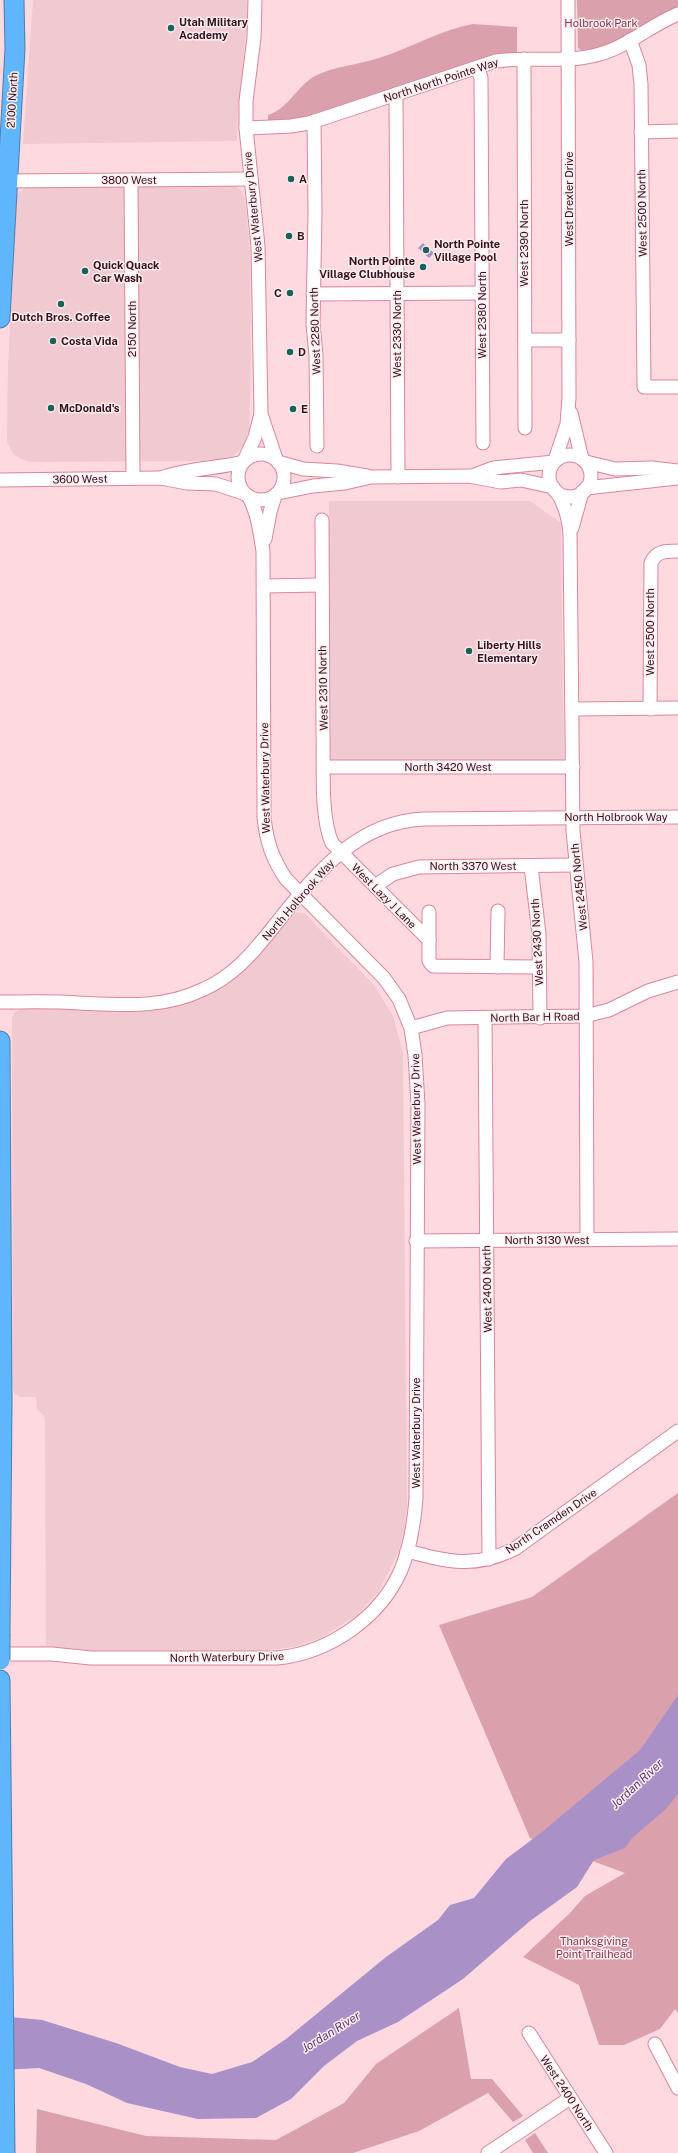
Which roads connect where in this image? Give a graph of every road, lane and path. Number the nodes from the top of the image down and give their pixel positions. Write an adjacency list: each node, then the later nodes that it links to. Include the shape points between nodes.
1 (14, 0): 16 (highway, 2100 North, via 15,49)
2 (255, 0): 11 (street, West Waterbury Drive)
3 (568, 0): 7 (street, West Drexler Drive)
4 (678, 14): 5 (street, North North Pointe Way)
5 (630, 40): 7 (street, North North Pointe Way, via 600,54); 13 (street, West 2500 North, via 640,74)
6 (524, 59): 7 (street, North North Pointe Way); 8 (street, North North Pointe Way, via 496,61); 21 (street, West 2390 North)
7 (568, 59): 22 (street, West Drexler Drive)
8 (477, 67): 9 (street, North North Pointe Way); 18 (street, West 2380 North, via 480,78)
9 (396, 94): 10 (street, North North Pointe Way); 17 (street, West 2330 North)
10 (314, 121): 11 (street, North North Pointe Way, via 290,126); 19 (street, West 2280 North)
11 (246, 128): 15 (street, West Waterbury Drive)
12 (678, 131): 13 (street)
13 (641, 132): 23 (street, West 2500 North, via 644,387)
14 (131, 180): 15 (street, 3800 West); 16 (street, 3800 West); 36 (street, 2150 North)
15 (250, 180): 25 (street, West Waterbury Drive, via 258,246)
16 (7, 181): 20 (highway, 2100 North)
17 (397, 293): 18 (street); 19 (street); 35 (street, West 2330 North)
18 (482, 293): 27 (street, West 2380 North)
19 (314, 294): 28 (street, West 2280 North)
20 (0, 318)
21 (525, 340): 22 (street); 26 (street, West 2390 North)
22 (569, 340): 24 (street, West Drexler Drive)
23 (678, 387)
24 (569, 398): 29 (street, West Drexler Drive); 31 (street, West Drexler Drive, via 567,424)
25 (261, 414): 30 (street, West Waterbury Drive); 32 (street, West Waterbury Drive, via 255,437)
26 (526, 428)
27 (483, 443)
28 (317, 446)
29 (584, 460): 31 (street, via 571,455); 33 (street, via 615,470 652,468); 42 (street, via 590,472)
30 (277, 461): 32 (street, via 264,454 256,454); 38 (street, via 303,469 337,471); 44 (street, via 284,471 284,478)
31 (555, 461): 34 (street, via 493,468); 41 (street, via 550,476)
32 (244, 462): 37 (street, via 180,471); 43 (street, via 238,473 238,480)
33 (678, 471)
34 (469, 476): 35 (street); 41 (street, via 501,482 521,480)
35 (398, 477): 38 (street)
36 (133, 478): 37 (street, 3600 West); 40 (street, 3600 West)
37 (161, 478): 43 (street, via 187,483 216,484)
38 (371, 478): 44 (street, via 313,486)
39 (678, 478): 42 (street)
40 (0, 480)
41 (555, 489): 42 (street, via 566,496); 46 (street, West 2450 North, via 566,512)
42 (584, 490): 46 (street, West 2450 North)
43 (246, 495): 44 (street, via 262,501); 47 (street, West Waterbury Drive, via 255,508)
44 (277, 495): 47 (street, West Waterbury Drive, via 270,512)
45 (322, 520): 49 (street, West 2310 North)
46 (570, 536): 52 (street, West 2450 North)
47 (264, 551): 50 (street, West Waterbury Drive)
48 (678, 551): 53 (street, West 2500 North, via 660,552 654,556 650,571)
49 (322, 585): 50 (street); 54 (street, West 2310 North)
50 (264, 586): 62 (street, West Waterbury Drive, via 267,842 275,862 286,879)
51 (678, 708): 53 (street)
52 (572, 709): 53 (street); 55 (street, West 2450 North)
53 (650, 709)
54 (324, 767): 55 (street, North 3420 West); 58 (street, West 2310 North, via 328,834)
55 (572, 767): 57 (street, West 2450 North)
56 (678, 817): 57 (street, North Holbrook Way)
57 (573, 818): 58 (street, North Holbrook Way, via 411,819 368,833); 59 (street, West 2450 North)
58 (340, 852): 61 (street, West Lazy J Lane); 62 (street, North Holbrook Way)
59 (576, 865): 60 (street, North 3370 West); 70 (street, West 2450 North, via 585,936)
60 (531, 866): 61 (street, North 3370 West, via 419,867 393,874); 67 (street, West 2430 North, via 539,934)
61 (375, 886): 65 (street, West Lazy J Lane)
62 (301, 893): 69 (street, North Holbrook Way, via 246,960 224,978 192,994 132,1006); 73 (street, West Waterbury Drive, via 384,978 399,999)
63 (498, 911): 66 (street)
64 (429, 912): 65 (street, West Lazy J Lane)
65 (429, 940): 66 (street, West Lazy J Lane, via 431,965 436,967)
66 (497, 967): 67 (street)
67 (539, 967): 72 (street, West 2430 North)
68 (678, 982): 70 (street, North Bar H Road, via 648,991 609,1010)
69 (0, 1002)
70 (585, 1016): 72 (street, North Bar H Road); 75 (street, West 2450 North)
71 (485, 1018): 72 (street, North Bar H Road); 73 (street, North Bar H Road, via 447,1018); 77 (street, West 2400 North)
72 (540, 1018)
73 (411, 1028): 78 (street, West Waterbury Drive, via 416,1055 418,1104)
74 (0, 1041): 82 (highway)
75 (587, 1239): 76 (street, North 3130 West); 77 (street, North 3130 West)
76 (678, 1239)
77 (486, 1240): 78 (street, North 3130 West); 81 (street, West 2400 North)
78 (416, 1241): 80 (street, West Waterbury Drive, via 416,1499)
79 (678, 1431): 81 (street, North Cramden Drive, via 516,1548)
80 (407, 1551): 81 (street, North Cramden Drive, via 453,1562 473,1563); 83 (street, North Waterbury Drive, via 397,1578 377,1606 348,1632 306,1653 277,1658 91,1658 52,1654)
81 (489, 1559)
82 (0, 1634): 84 (highway, bridge)
83 (0, 1654)
84 (0, 1660)
85 (0, 1680): 90 (highway)
86 (529, 2033): 89 (street, West 2400 North)
87 (655, 2044): 88 (street)
88 (677, 2083)
89 (570, 2098): 91 (street); 92 (street, West 2400 North)
90 (5, 2153)
91 (488, 2153)
92 (606, 2153)

